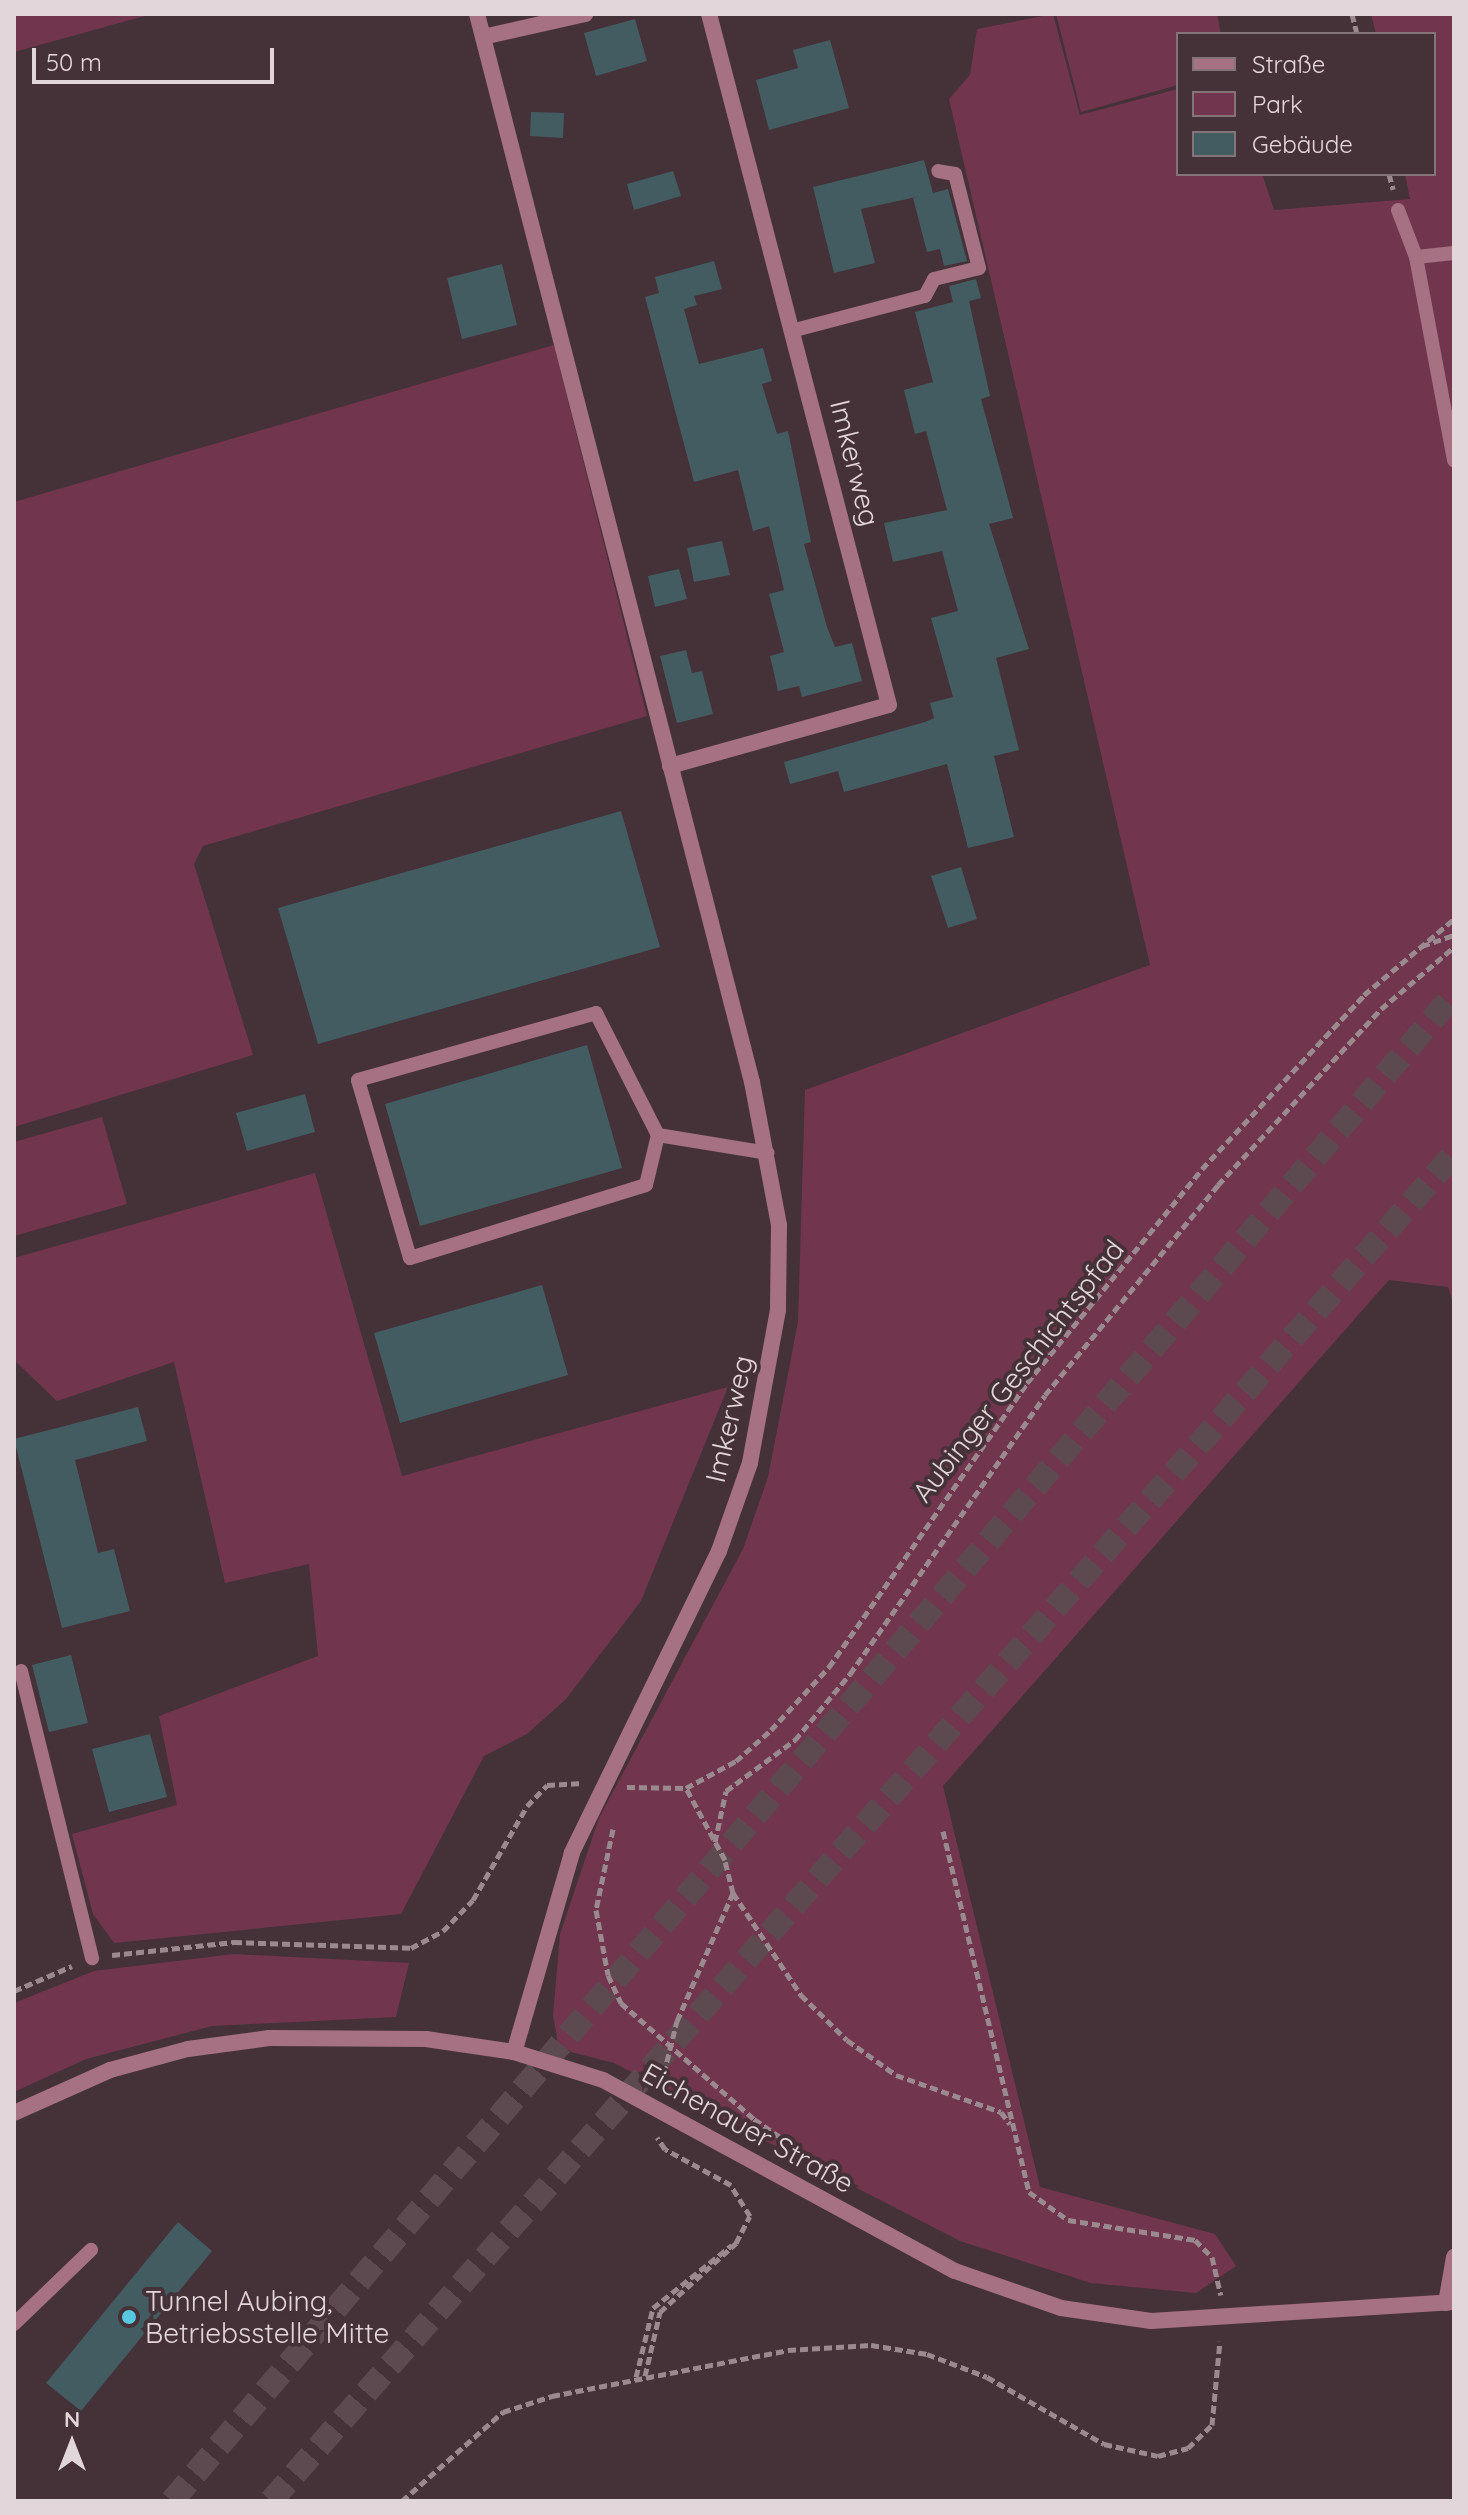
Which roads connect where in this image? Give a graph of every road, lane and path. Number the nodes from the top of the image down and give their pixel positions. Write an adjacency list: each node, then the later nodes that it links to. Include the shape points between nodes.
1 (477, 14): 4 (street, Imkerweg)
2 (585, 14): 4 (street)
3 (709, 14): 9 (street, Imkerweg)
4 (483, 37): 11 (street, Imkerweg)
5 (938, 171): 9 (lane, via 955,174 979,268 934,279 925,296)
6 (1398, 210): 8 (lane)
7 (1454, 253): 8 (lane)
8 (1416, 257): 10 (lane)
9 (795, 330): 11 (street, Imkerweg, via 889,705)
10 (1454, 460)
11 (670, 766): 17 (street, Imkerweg)
12 (1454, 919): 15 (path, Aubinger Geschichtspfad)
13 (1454, 935): 15 (path)
14 (1454, 947): 22 (path, via 1381,1009 1209,1196 1045,1395 850,1674 795,1740 726,1791)
15 (1414, 949): 20 (path, Aubinger Geschichtspfad, via 1202,1169 1027,1383 829,1667 736,1761)
16 (658, 1135): 16 (lane, via 596,1013 358,1080 410,1258 646,1185); 17 (lane)
17 (768, 1153): 19 (street, Imkerweg, via 779,1225 778,1310 750,1463 719,1551)
18 (21, 1671): 24 (lane)
19 (598, 1787): 20 (path, Aubinger Geschichtspfad); 24 (path, Aubinger Geschichtspfad, via 563,1779 547,1785 527,1806 473,1900 443,1931 411,1948 234,1942); 26 (path, via 618,1811 596,1910 608,1975 621,2003); 27 (street, Imkerweg)
20 (686, 1788): 22 (path)
21 (943, 1831): 30 (path)
22 (715, 1842): 23 (path)
23 (733, 1893): 26 (path); 30 (path, via 801,1995 847,2040 932,2092 1001,2112)
24 (92, 1958): 25 (path, Aubinger Geschichtspfad)
25 (14, 1991)
26 (671, 2050): 28 (path); 31 (path, via 754,2119)
27 (514, 2052): 28 (street, Eichenauer Straße); 29 (street, Eichenauer Straße, via 426,2039 269,2038 110,2070)
28 (656, 2102): 32 (path, via 653,2132 665,2149 745,2199 750,2216); 39 (street, Eichenauer Straße, via 955,2271 1061,2308 1151,2321)
29 (14, 2113)
30 (1013, 2128): 37 (path, via 1029,2192 1048,2210 1068,2220 1195,2240 1212,2257)
31 (858, 2189)
32 (736, 2243): 41 (path, via 660,2312); 42 (path, via 718,2249 653,2308)
33 (91, 2250): 40 (lane)
34 (1454, 2257): 38 (street)
35 (1208, 2297): 37 (path)
36 (1236, 2297): 37 (path)
37 (1221, 2298): 39 (path)
38 (1450, 2302): 39 (street, Eichenauer Straße)
39 (1221, 2319): 41 (path, via 1221,2381 1212,2425 1188,2448 1158,2456 1104,2444 987,2377 927,2354 871,2345 788,2350)
40 (14, 2324)
41 (645, 2376): 42 (path)
42 (636, 2378): 43 (path, via 503,2412)
43 (402, 2501)

